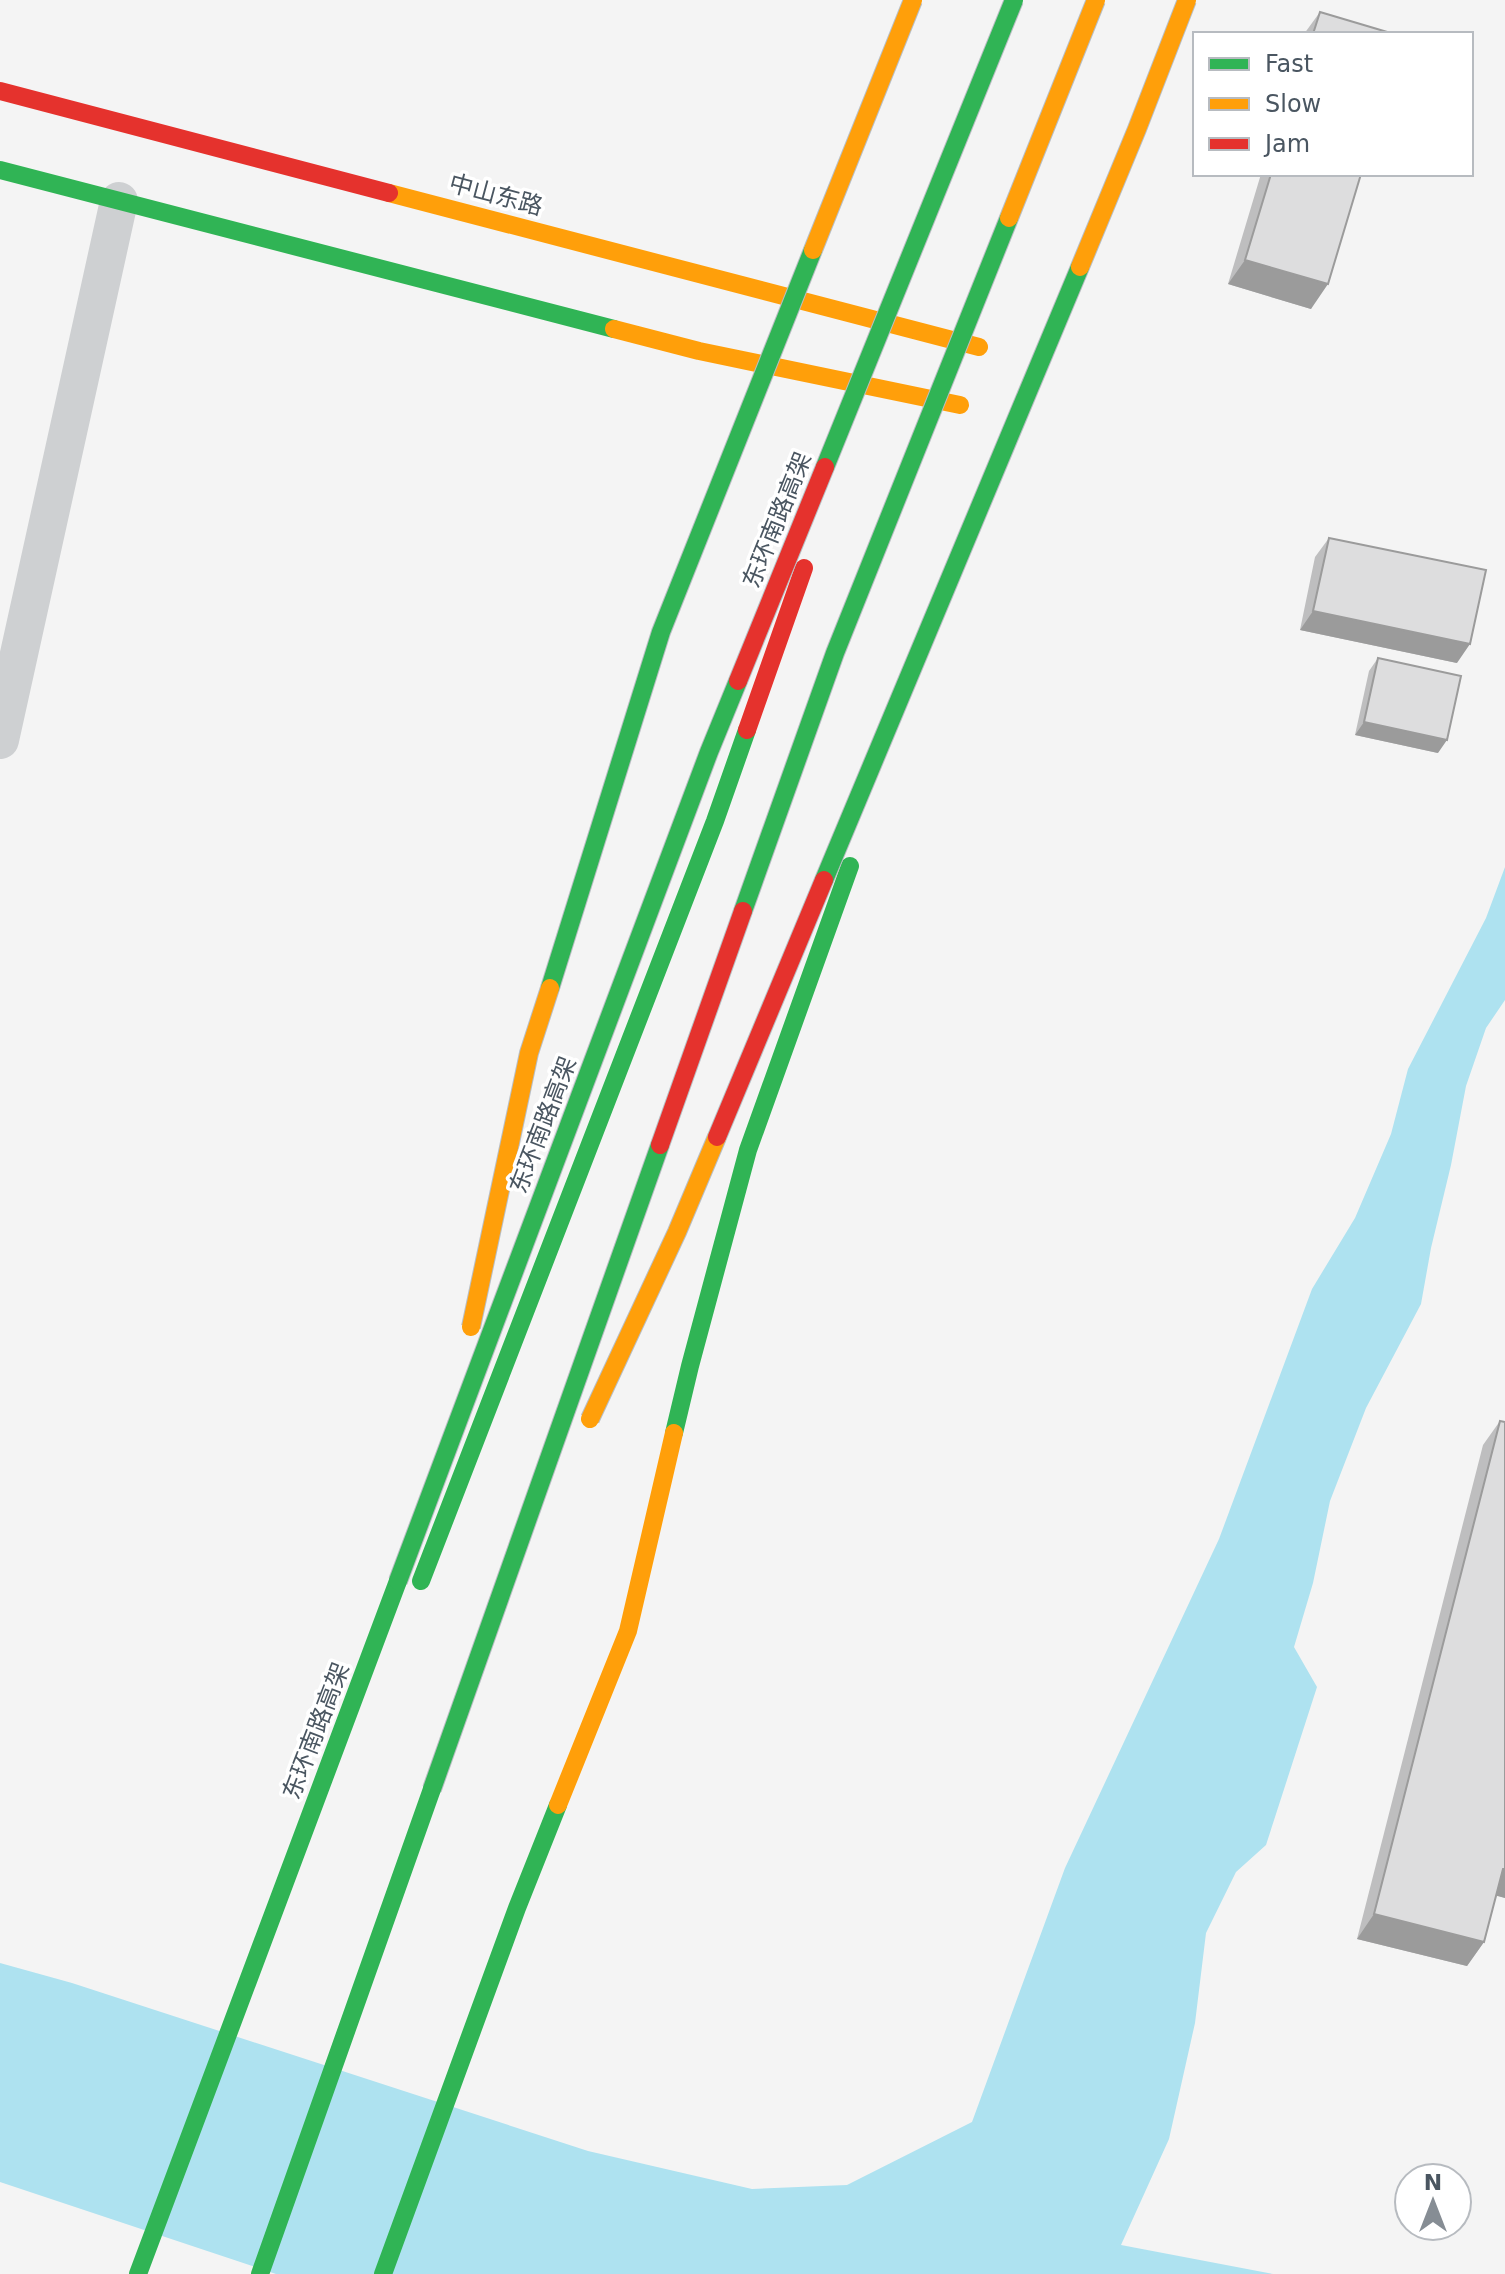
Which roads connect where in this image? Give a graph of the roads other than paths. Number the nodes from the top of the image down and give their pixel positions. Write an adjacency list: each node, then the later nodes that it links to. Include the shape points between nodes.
1 (913, 0): 16 (main road, bridge, via 661,632 529,1053)
2 (1002, 0): 10 (main road)
3 (1014, 0): 16 (main road, 东环南路高架, bridge, via 709,752)
4 (1096, 0): 19 (main road, bridge, via 835,653)
5 (1187, 0): 15 (main road, bridge, via 677,1232)
6 (0, 91): 10 (main road, 中山东路)
7 (1109, 150): 24 (main road, via 748,1150 628,1631 517,1908)
8 (0, 170): 9 (main road)
9 (119, 201): 12 (main road, via 699,351); 14 (street)
10 (890, 323): 11 (main road, 中山东路); 12 (main road)
11 (979, 347)
12 (868, 386): 13 (main road); 18 (main road, via 715,821)
13 (960, 405)
14 (0, 740)
15 (584, 1432)
16 (446, 1452): 21 (main road, 东环南路高架, bridge)
17 (558, 1489): 19 (main road, bridge)
18 (414, 1599)
19 (478, 1661): 23 (main road, bridge)
20 (345, 1773): 22 (main road)
21 (138, 2274)
22 (155, 2274)
23 (260, 2274)
24 (383, 2274)

